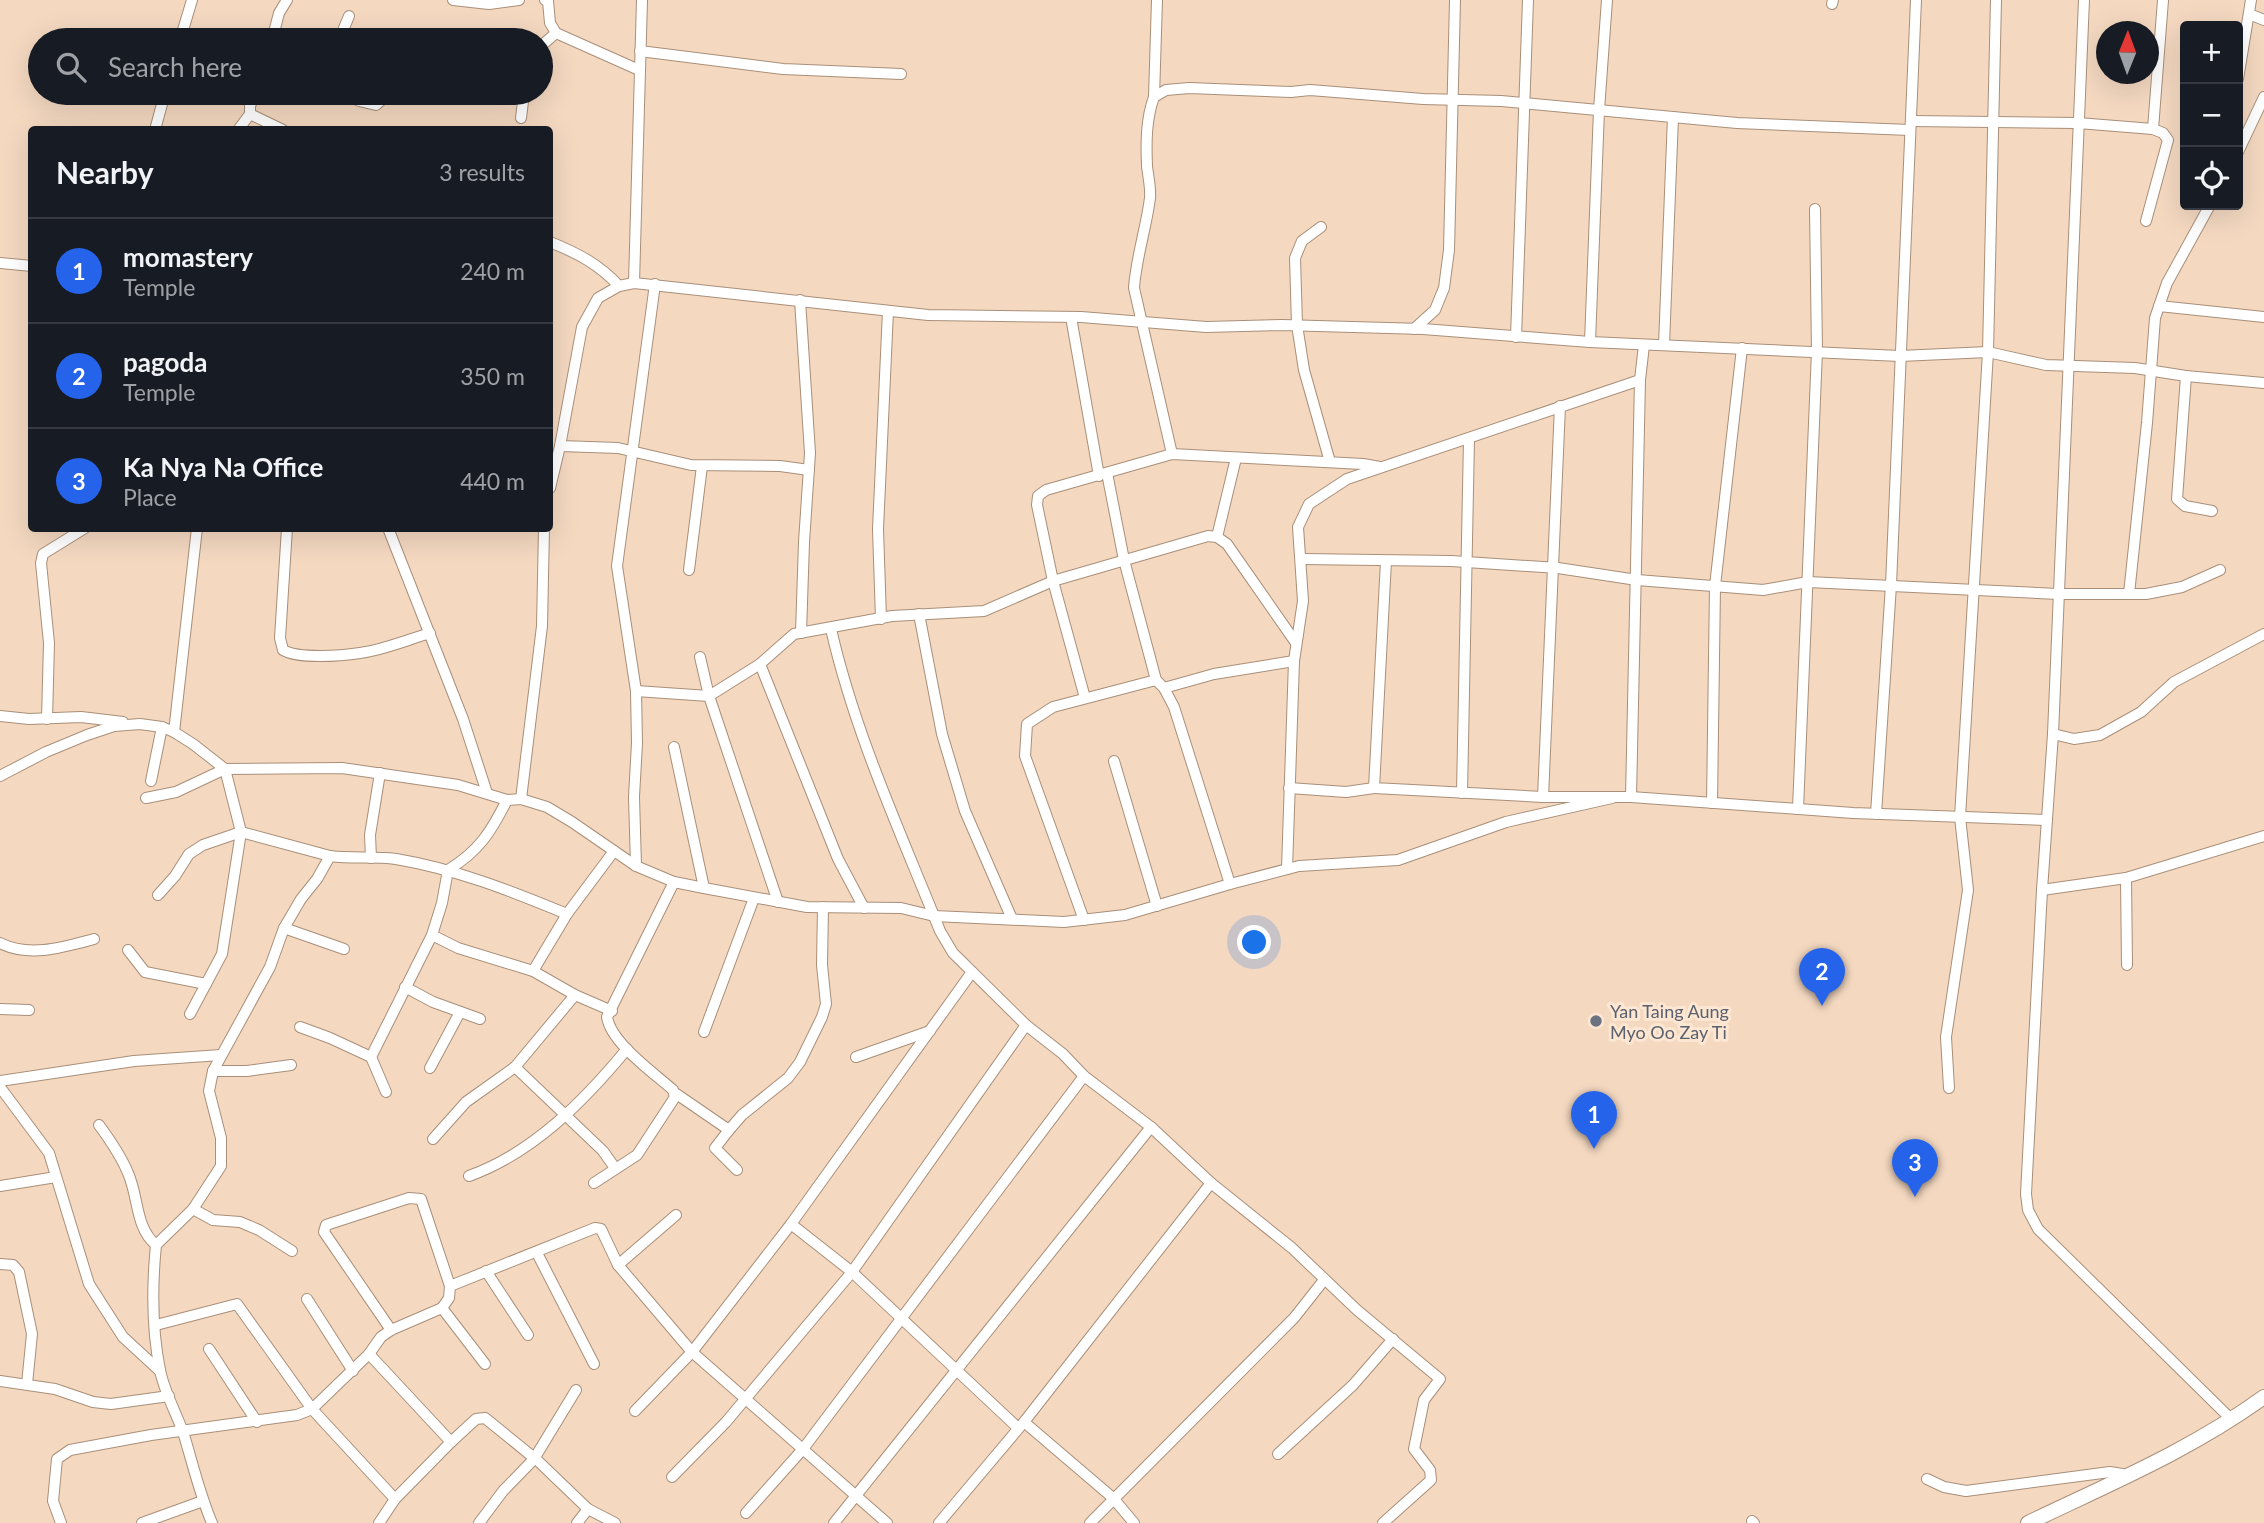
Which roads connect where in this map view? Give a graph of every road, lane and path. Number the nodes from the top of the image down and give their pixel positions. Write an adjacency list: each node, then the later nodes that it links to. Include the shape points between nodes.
1 (192, 0): 19 (street)
2 (287, 0): 20 (street)
3 (453, 0): 4 (street, via 489,4)
4 (519, 0)
5 (547, 0): 22 (street)
6 (642, 0): 25 (street)
7 (1157, 0): 28 (street)
8 (1455, 0): 30 (street)
9 (1528, 0): 31 (street)
10 (1607, 0): 35 (street)
11 (1916, 0): 44 (street)
12 (1996, 0): 39 (street)
13 (2084, 0): 40 (street)
14 (2163, 0): 45 (street)
15 (2251, 0): 16 (street)
16 (2249, 15): 18 (street); 24 (street)
17 (349, 16): 21 (street)
18 (2264, 20)
19 (184, 28)
20 (275, 28)
21 (344, 28)
22 (556, 33): 23 (street); 26 (street)
23 (553, 36)
24 (2243, 50)
25 (640, 51): 26 (street); 27 (street, via 783,69)
26 (639, 70): 54 (street)
27 (901, 74)
28 (1154, 97): 30 (street, via 1166,90 1189,88 1310,90); 62 (street, via 1146,144 1150,194 1134,288)
29 (2264, 97): 46 (street)
30 (1452, 100): 31 (street); 64 (street, via 1444,288 1435,310)
31 (1526, 104): 35 (street); 65 (street)
32 (162, 105): 41 (street)
33 (250, 105): 36 (street)
34 (523, 105): 38 (street)
35 (1599, 110): 37 (street); 66 (street)
36 (250, 114): 42 (street); 43 (street)
37 (1673, 117): 44 (street, via 1737,123); 68 (street)
38 (521, 118)
39 (1992, 121): 40 (street); 44 (street); 71 (street)
40 (2078, 123): 45 (street); 73 (street)
41 (156, 126)
42 (241, 126)
43 (276, 126)
44 (1910, 126): 72 (street)
45 (2152, 129): 49 (street, via 2163,132 2168,140)
46 (2240, 147)
47 (1815, 209): 70 (street)
48 (2207, 210): 58 (street)
49 (2147, 221)
50 (1321, 227): 63 (street, via 1302,241 1295,258)
51 (553, 243): 56 (street, via 605,270)
52 (0, 263): 53 (street)
53 (28, 266)
54 (634, 283): 55 (street); 56 (street)
55 (655, 284): 57 (street); 81 (street)
56 (619, 286): 80 (street, via 598,298 582,327)
57 (800, 300): 59 (street); 87 (street)
58 (2159, 306): 61 (street); 74 (street)
59 (888, 311): 60 (street); 113 (street, via 878,529)
60 (1071, 317): 62 (street); 89 (street)
61 (2264, 317)
62 (1144, 324): 63 (street); 82 (street)
63 (1297, 326): 64 (street); 84 (street)
64 (1414, 329): 65 (street)
65 (1516, 337): 66 (street)
66 (1590, 342): 67 (street)
67 (1644, 345): 68 (street); 76 (street)
68 (1664, 345): 69 (street)
69 (1742, 348): 70 (street); 108 (street)
70 (1817, 351): 72 (street); 106 (street)
71 (1988, 352): 72 (street); 73 (street); 109 (street)
72 (1900, 356): 107 (street)
73 (2067, 366): 74 (street); 110 (street)
74 (2150, 372): 75 (street); 111 (street)
75 (2186, 376): 77 (street); 90 (street, via 2177,499 2185,506)
76 (1640, 380): 78 (street); 104 (street)
77 (2264, 383)
78 (1560, 406): 79 (street); 101 (street)
79 (1469, 439): 86 (street); 100 (street)
80 (560, 446): 81 (street); 88 (street)
81 (632, 451): 85 (street); 123 (street, via 617,566)
82 (1172, 454): 83 (street); 89 (street)
83 (1237, 458): 84 (street); 96 (street)
84 (1330, 463): 86 (street)
85 (702, 466): 87 (street); 102 (street)
86 (1383, 467): 97 (street, via 1346,479 1310,504 1298,527)
87 (809, 470): 116 (street)
88 (553, 475)
89 (1103, 475): 98 (street); 105 (street, via 1038,496)
90 (2212, 511)
91 (79, 532): 127 (street, via 43,554 41,563 49,643)
92 (197, 532): 130 (street)
93 (288, 532): 115 (street, via 282,650 309,656 360,653)
94 (390, 532): 115 (street)
95 (544, 532): 146 (street, via 542,626)
96 (1217, 537): 98 (street); 118 (street, via 1227,544)
97 (1302, 559): 99 (street); 118 (street, via 1303,601)
98 (1124, 560): 105 (street); 122 (street)
99 (1386, 561): 100 (street); 139 (street)
100 (1466, 562): 101 (street); 141 (street)
101 (1552, 568): 104 (street); 143 (street)
102 (689, 570)
103 (2220, 570): 111 (street, via 2182,587)
104 (1637, 580): 108 (street); 144 (street)
105 (1053, 581): 112 (street, via 984,611); 125 (street)
106 (1808, 582): 107 (street); 108 (street, via 1763,590); 149 (street)
107 (1891, 585): 109 (street); 150 (street)
108 (1715, 586): 148 (street)
109 (1974, 589): 110 (street); 151 (street)
110 (2058, 594): 111 (street); 131 (street)
111 (2129, 594)
112 (919, 614): 113 (street); 174 (street, via 946,747 965,811)
113 (881, 619): 114 (street)
114 (831, 629): 116 (street); 173 (street, via 862,738)
115 (430, 633): 140 (street)
116 (801, 633): 121 (street)
117 (2264, 634): 131 (street, via 2174,682 2141,712 2100,735 2074,739)
118 (1296, 643): 120 (street)
119 (700, 657): 124 (street)
120 (1294, 661): 122 (street); 138 (street)
121 (760, 664): 124 (street); 171 (street, via 838,859)
122 (1160, 684): 125 (street); 163 (street, via 1174,707)
123 (636, 691): 124 (street); 158 (street)
124 (709, 696): 168 (street)
125 (1085, 698): 175 (street, via 1053,707 1027,724 1024,742)
126 (0, 716): 127 (street)
127 (47, 719): 128 (street, via 81,717)
128 (140, 724): 129 (street); 136 (street, via 87,734)
129 (162, 727): 130 (street); 137 (street)
130 (174, 732): 134 (street)
131 (2053, 734): 152 (street)
132 (674, 747): 164 (street)
133 (1114, 761): 169 (street)
134 (225, 769): 135 (street, via 342,768); 142 (street, via 176,792); 153 (street)
135 (380, 773): 140 (street); 157 (street)
136 (0, 776)
137 (151, 781)
138 (1289, 788): 139 (street, via 1346,792); 159 (street)
139 (1374, 788): 141 (street)
140 (487, 793): 147 (street)
141 (1462, 793): 143 (street)
142 (146, 797)
143 (1543, 797): 145 (street)
144 (1631, 797): 145 (street); 148 (street)
145 (1612, 798): 159 (street, via 1506,822 1398,860)
146 (520, 799): 147 (street); 155 (street, via 547,807)
147 (506, 800): 160 (street, via 491,833)
148 (1712, 803): 149 (street)
149 (1798, 809): 150 (street)
150 (1876, 814): 151 (street)
151 (1960, 817): 152 (street); 209 (street, via 1968,890 1946,1037)
152 (2047, 820): 165 (street)
153 (241, 832): 156 (street); 166 (street, via 189,853); 185 (street, via 222,954)
154 (2264, 836): 161 (street)
155 (614, 851): 158 (street); 172 (street)
156 (330, 856): 157 (street); 176 (street)
157 (371, 858): 160 (street)
158 (636, 866): 162 (street)
159 (1287, 869): 163 (street)
160 (448, 870): 172 (street); 177 (street)
161 (2126, 878): 165 (street); 182 (street)
162 (674, 881): 164 (street); 190 (street)
163 (1230, 884): 169 (street)
164 (704, 888): 167 (street)
165 (2042, 890): 259 (street, via 2028,1210 2038,1229)
166 (158, 895)
167 (754, 898): 168 (street); 197 (street)
168 (778, 902): 170 (street)
169 (1157, 906): 175 (street)
170 (823, 907): 171 (street); 215 (street, via 826,1004 822,1017 788,1078)
171 (864, 908): 173 (street, via 901,908)
172 (567, 914): 183 (street)
173 (934, 916): 174 (street); 184 (street, via 953,953)
174 (1012, 919): 175 (street)
175 (1084, 920)
176 (284, 928): 180 (street); 199 (street, via 270,967)
177 (432, 935): 183 (street, via 458,948); 186 (street)
178 (94, 939): 179 (street, via 28,951)
179 (0, 943)
180 (344, 949)
181 (128, 950): 185 (street, via 145,972)
182 (2127, 965)
183 (533, 971): 187 (street)
184 (972, 972): 194 (street); 196 (street)
185 (206, 984): 192 (street)
186 (405, 986): 191 (street); 200 (street)
187 (575, 995): 190 (street); 203 (street)
188 (0, 1009): 189 (street)
189 (29, 1010)
190 (612, 1011): 198 (street, via 607,1017 609,1027)
191 (460, 1012): 193 (street); 204 (street)
192 (190, 1014)
193 (480, 1019)
194 (1026, 1024): 206 (street); 233 (street)
195 (300, 1027): 200 (street)
196 (930, 1031): 201 (street); 226 (street)
197 (704, 1032)
198 (627, 1049): 211 (street); 212 (street)
199 (221, 1055): 205 (street); 207 (street, via 134,1061)
200 (371, 1057): 210 (street)
201 (856, 1057)
202 (291, 1065): 205 (street)
203 (515, 1067): 212 (street); 216 (street, via 466,1102)
204 (430, 1068)
205 (213, 1071): 224 (street, via 209,1091 221,1139 221,1166)
206 (1084, 1076): 214 (street); 238 (street)
207 (0, 1081)
208 (0, 1087): 220 (street, via 50,1153)
209 (1949, 1088)
210 (386, 1093)
211 (676, 1093): 215 (street); 217 (street, via 637,1155)
212 (565, 1115): 217 (street); 219 (street, via 518,1151)
213 (99, 1125): 227 (street, via 129,1175 141,1223)
214 (1151, 1127): 222 (street); 248 (street)
215 (729, 1129): 218 (street, via 715,1148)
216 (433, 1139)
217 (615, 1168): 221 (street)
218 (737, 1170)
219 (469, 1176)
220 (56, 1177): 223 (street); 249 (street, via 89,1284 123,1337)
221 (594, 1183)
222 (1211, 1183): 234 (street); 261 (street)
223 (0, 1186)
224 (193, 1209): 227 (street); 228 (street, via 213,1220 240,1222 259,1230)
225 (676, 1215): 231 (street)
226 (791, 1224): 233 (street); 244 (street)
227 (156, 1245): 239 (street)
228 (292, 1251)
229 (537, 1253): 231 (street, via 601,1228); 232 (street); 247 (street)
230 (0, 1264): 252 (street, via 13,1265 19,1272 32,1334)
231 (618, 1265): 244 (street)
232 (486, 1271): 235 (street); 241 (street)
233 (852, 1272): 238 (street); 256 (street)
234 (1324, 1280): 242 (street); 272 (street, via 1294,1318)
235 (450, 1286): 237 (street); 240 (street, via 421,1199 409,1198 326,1225 324,1232)
236 (307, 1299): 250 (street)
237 (442, 1308): 240 (street); 246 (street)
238 (901, 1318): 248 (street); 264 (street)
239 (156, 1325): 249 (street); 257 (street, via 237,1304)
240 (391, 1330): 245 (street)
241 (528, 1335)
242 (1393, 1339): 265 (street, via 1353,1385); 288 (street, via 1440,1379 1424,1400 1414,1449 1430,1470 1431,1480)
243 (209, 1349): 260 (street)
244 (692, 1352): 256 (street); 258 (street)
245 (369, 1354): 250 (street); 263 (street)
246 (485, 1364)
247 (594, 1364)
248 (956, 1369): 261 (street); 270 (street)
249 (160, 1371): 254 (street)
250 (353, 1371): 257 (street)
251 (0, 1381): 252 (street)
252 (27, 1384): 254 (street, via 111,1404)
253 (576, 1390): 266 (street)
254 (169, 1396): 262 (street)
255 (2264, 1397): 259 (main road)
256 (746, 1398): 264 (street); 268 (street)
257 (312, 1409): 260 (street); 271 (street)
258 (635, 1411)
259 (2232, 1420): 267 (main road)
260 (257, 1422): 262 (street)
261 (1021, 1424): 272 (street); 285 (street)
262 (183, 1433): 273 (street); 276 (street, via 70,1450 57,1459 53,1501)
263 (451, 1442): 266 (street, via 476,1419 485,1418); 271 (street)
264 (803, 1449): 270 (street); 275 (street)
265 (1278, 1454)
266 (534, 1459): 274 (street); 280 (street)
267 (2131, 1476): 269 (street, via 2110,1472 1966,1490 1944,1488); 289 (main road)
268 (672, 1477)
269 (1927, 1479)
270 (857, 1496): 283 (street); 284 (street)
271 (395, 1499): 279 (street)
272 (1113, 1499): 286 (street); 287 (street)
273 (203, 1501): 277 (street); 278 (street)
274 (588, 1510): 281 (street); 282 (street)
275 (746, 1513)
276 (61, 1523)
277 (142, 1523)
278 (212, 1523)
279 (379, 1523)
280 (479, 1523)
281 (577, 1523)
282 (615, 1523)
283 (834, 1523)
284 (887, 1523)
285 (939, 1523)
286 (1090, 1523)
287 (1134, 1523)
288 (1383, 1523)
289 (2028, 1523)

